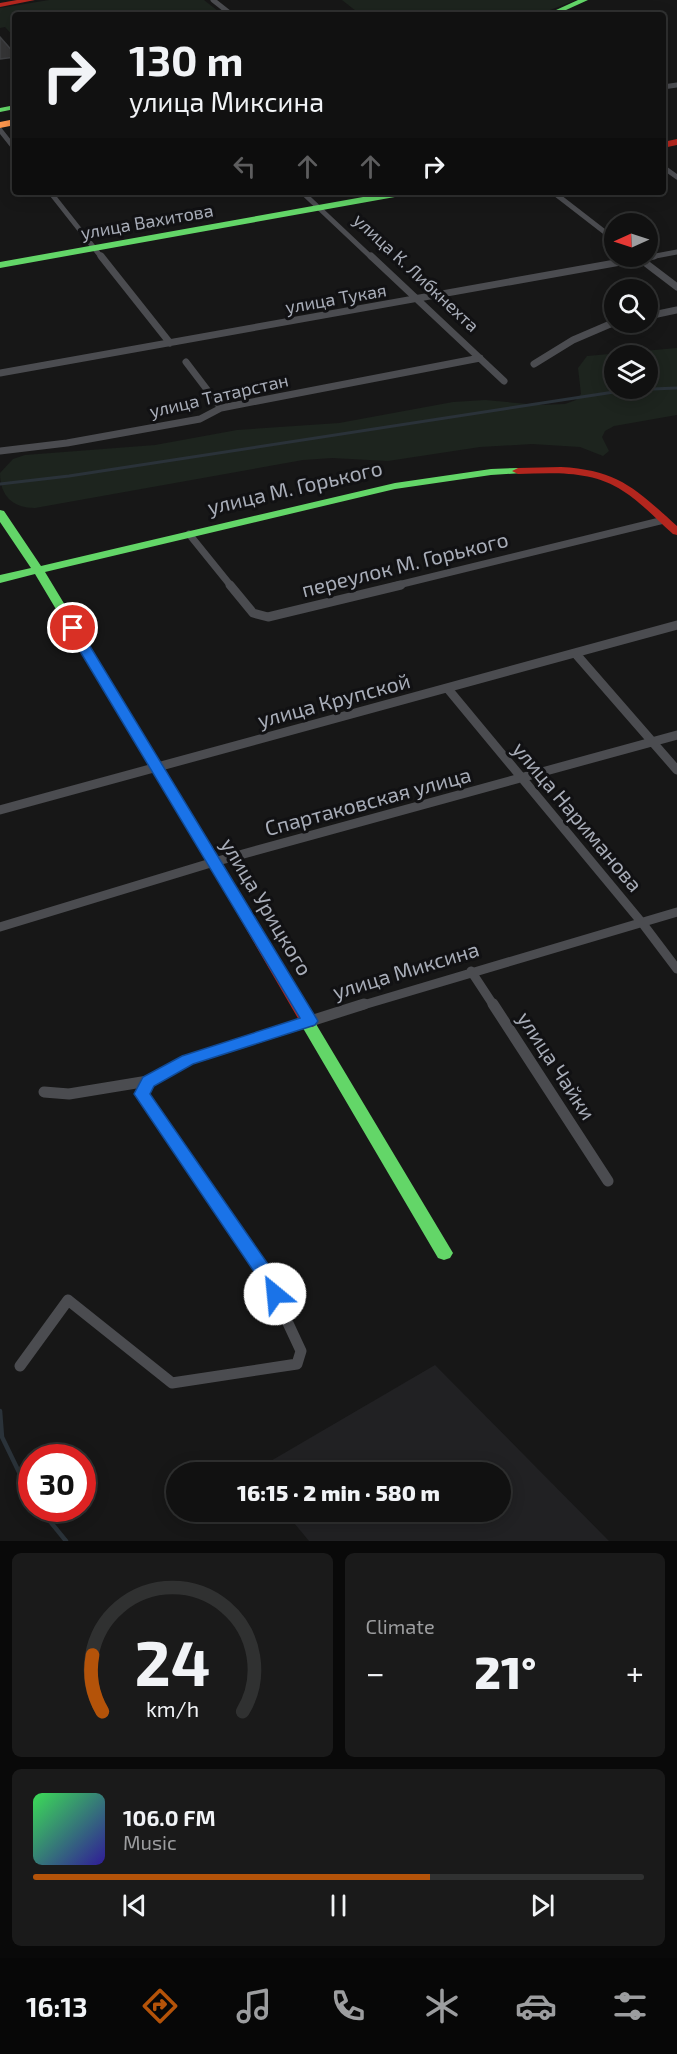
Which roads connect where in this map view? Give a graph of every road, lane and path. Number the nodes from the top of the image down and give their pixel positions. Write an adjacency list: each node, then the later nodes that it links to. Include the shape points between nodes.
1 (31, 0): 4 (street)
2 (213, 0): 5 (street)
3 (584, 0): 6 (street)
4 (0, 5)
5 (228, 12)
6 (556, 12)
7 (0, 130): 8 (street)
8 (12, 144)
9 (52, 195): 15 (street)
10 (305, 195): 13 (street, улица К. Либкнехта)
11 (390, 195): 13 (street, улица Вахитова)
12 (557, 195): 14 (street)
13 (320, 208): 15 (street, улица Вахитова); 22 (street, улица К. Либкнехта)
14 (604, 231)
15 (97, 249): 19 (street, улица Вахитова); 26 (street)
16 (677, 252): 17 (street, улица Тукая)
17 (658, 255)
18 (604, 264): 22 (street, улица Тукая)
19 (0, 265)
20 (650, 267): 21 (street)
21 (677, 287)
22 (419, 299): 26 (street, улица Тукая); 27 (street, улица К. Либкнехта)
23 (677, 310): 24 (street)
24 (658, 314)
25 (604, 327): 29 (street)
26 (170, 343): 30 (street, улица Тукая)
27 (480, 357): 31 (street, улица К. Либкнехта); 32 (street, улица Татарстан)
28 (186, 362): 32 (street)
29 (534, 364)
30 (0, 373)
31 (504, 381)
32 (221, 408): 33 (street, улица Татарстан, via 200,419)
33 (0, 451)
34 (0, 513): 38 (street, улица Урицкого)
35 (664, 520): 36 (street); 37 (street, улица М. Горького, via 627,488 590,472 565,470 468,474 395,486); 37 (street, переулок М. Горького, via 268,617 253,613)
36 (677, 532)
37 (189, 534): 38 (street, улица М. Горького)
38 (38, 570): 39 (street, улица М. Горького); 45 (street, улица Урицкого)
39 (0, 579)
40 (677, 625): 41 (street, улица Крупской)
41 (575, 653): 42 (street, улица Крупской); 44 (street)
42 (448, 689): 45 (street, улица Крупской); 47 (street, улица Нариманова)
43 (677, 735): 44 (street, Спартаковская улица)
44 (653, 742): 46 (street); 47 (street, Спартаковская улица)
45 (156, 767): 48 (street, улица Крупской); 49 (street, улица Урицкого)
46 (677, 770)
47 (523, 779): 49 (street, Спартаковская улица); 51 (street, улица Нариманова)
48 (0, 810)
49 (214, 862): 52 (street, Спартаковская улица); 55 (street, улица Урицкого)
50 (677, 912): 51 (street, улица Миксина)
51 (642, 924): 53 (street, улица Нариманова); 54 (street, улица Миксина)
52 (0, 927)
53 (677, 969)
54 (471, 971): 55 (street, улица Миксина); 58 (street, улица Чайки)
55 (310, 1021): 56 (street, улица Миксина, via 188,1060); 59 (street, улица Урицкого)
56 (148, 1082): 57 (street, улица Миксина, via 69,1094); 60 (street, via 142,1094 266,1275 301,1351 297,1364 172,1383 68,1300)
57 (44, 1092)
58 (608, 1182)
59 (444, 1253)
60 (20, 1366)

